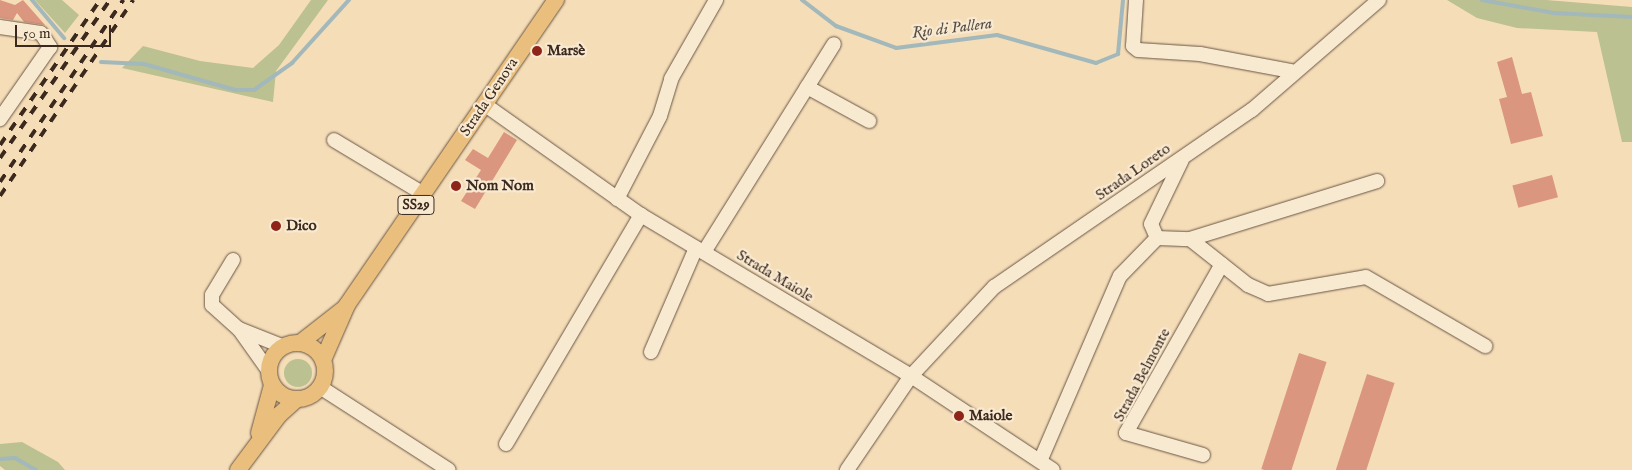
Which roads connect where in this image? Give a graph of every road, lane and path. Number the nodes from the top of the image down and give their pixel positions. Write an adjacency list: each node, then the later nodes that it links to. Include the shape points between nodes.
1 (716, 0): 16 (street, via 671,79 660,116)
2 (1136, 0): 7 (street, via 1133,46 1138,50 1200,54)
3 (1379, 0): 7 (street, Strada Loreto)
4 (554, 1): 9 (main road, Strada Genova / SS29)
5 (0, 27): 10 (street, via 41,33 50,47)
6 (834, 44): 8 (street)
7 (1291, 71): 13 (street, Strada Loreto, via 1252,110)
8 (808, 86): 11 (street); 20 (street)
9 (484, 104): 15 (main road, Strada Genova / SS29); 16 (street, Strada Maiole)
10 (0, 119)
11 (869, 121)
12 (334, 140): 15 (street)
13 (1184, 156): 18 (street, via 1151,224); 30 (street, Strada Loreto, via 994,287)
14 (1376, 181): 19 (street)
15 (424, 194): 23 (main road, Strada Genova / SS29)
16 (617, 199): 17 (street, Strada Maiole)
17 (641, 215): 20 (street, Strada Maiole); 35 (street)
18 (1157, 238): 19 (street); 37 (street, via 1120,276)
19 (1190, 239): 22 (street)
20 (700, 250): 28 (street); 30 (street, Strada Maiole)
21 (233, 260): 24 (street, via 212,295 212,306)
22 (1222, 264): 27 (street, via 1248,286 1268,294 1366,277); 36 (street, Strada Belmonte, via 1126,433)
23 (348, 305): 25 (main road, Strada Genova / SS29); 29 (main road, Strada Genova / SS29)
24 (239, 329): 26 (street); 31 (street)
25 (300, 342): 26 (main road, Strada Genova / SS29); 29 (main road, via 312,346)
26 (282, 346): 31 (main road, via 273,354)
27 (1485, 346)
28 (651, 352)
29 (323, 360): 32 (main road, Strada Genova / SS29)
30 (910, 376): 37 (street, Strada Maiole); 40 (street, Strada Loreto)
31 (270, 378): 33 (main road, via 280,394); 34 (main road)
32 (320, 387): 33 (main road); 39 (street)
33 (297, 399): 34 (main road)
34 (258, 440): 38 (main road)
35 (506, 444)
36 (1203, 455)
37 (1041, 459): 41 (street, Strada Maiole)
38 (238, 470)
39 (449, 470)
40 (847, 470)
41 (1052, 470)

